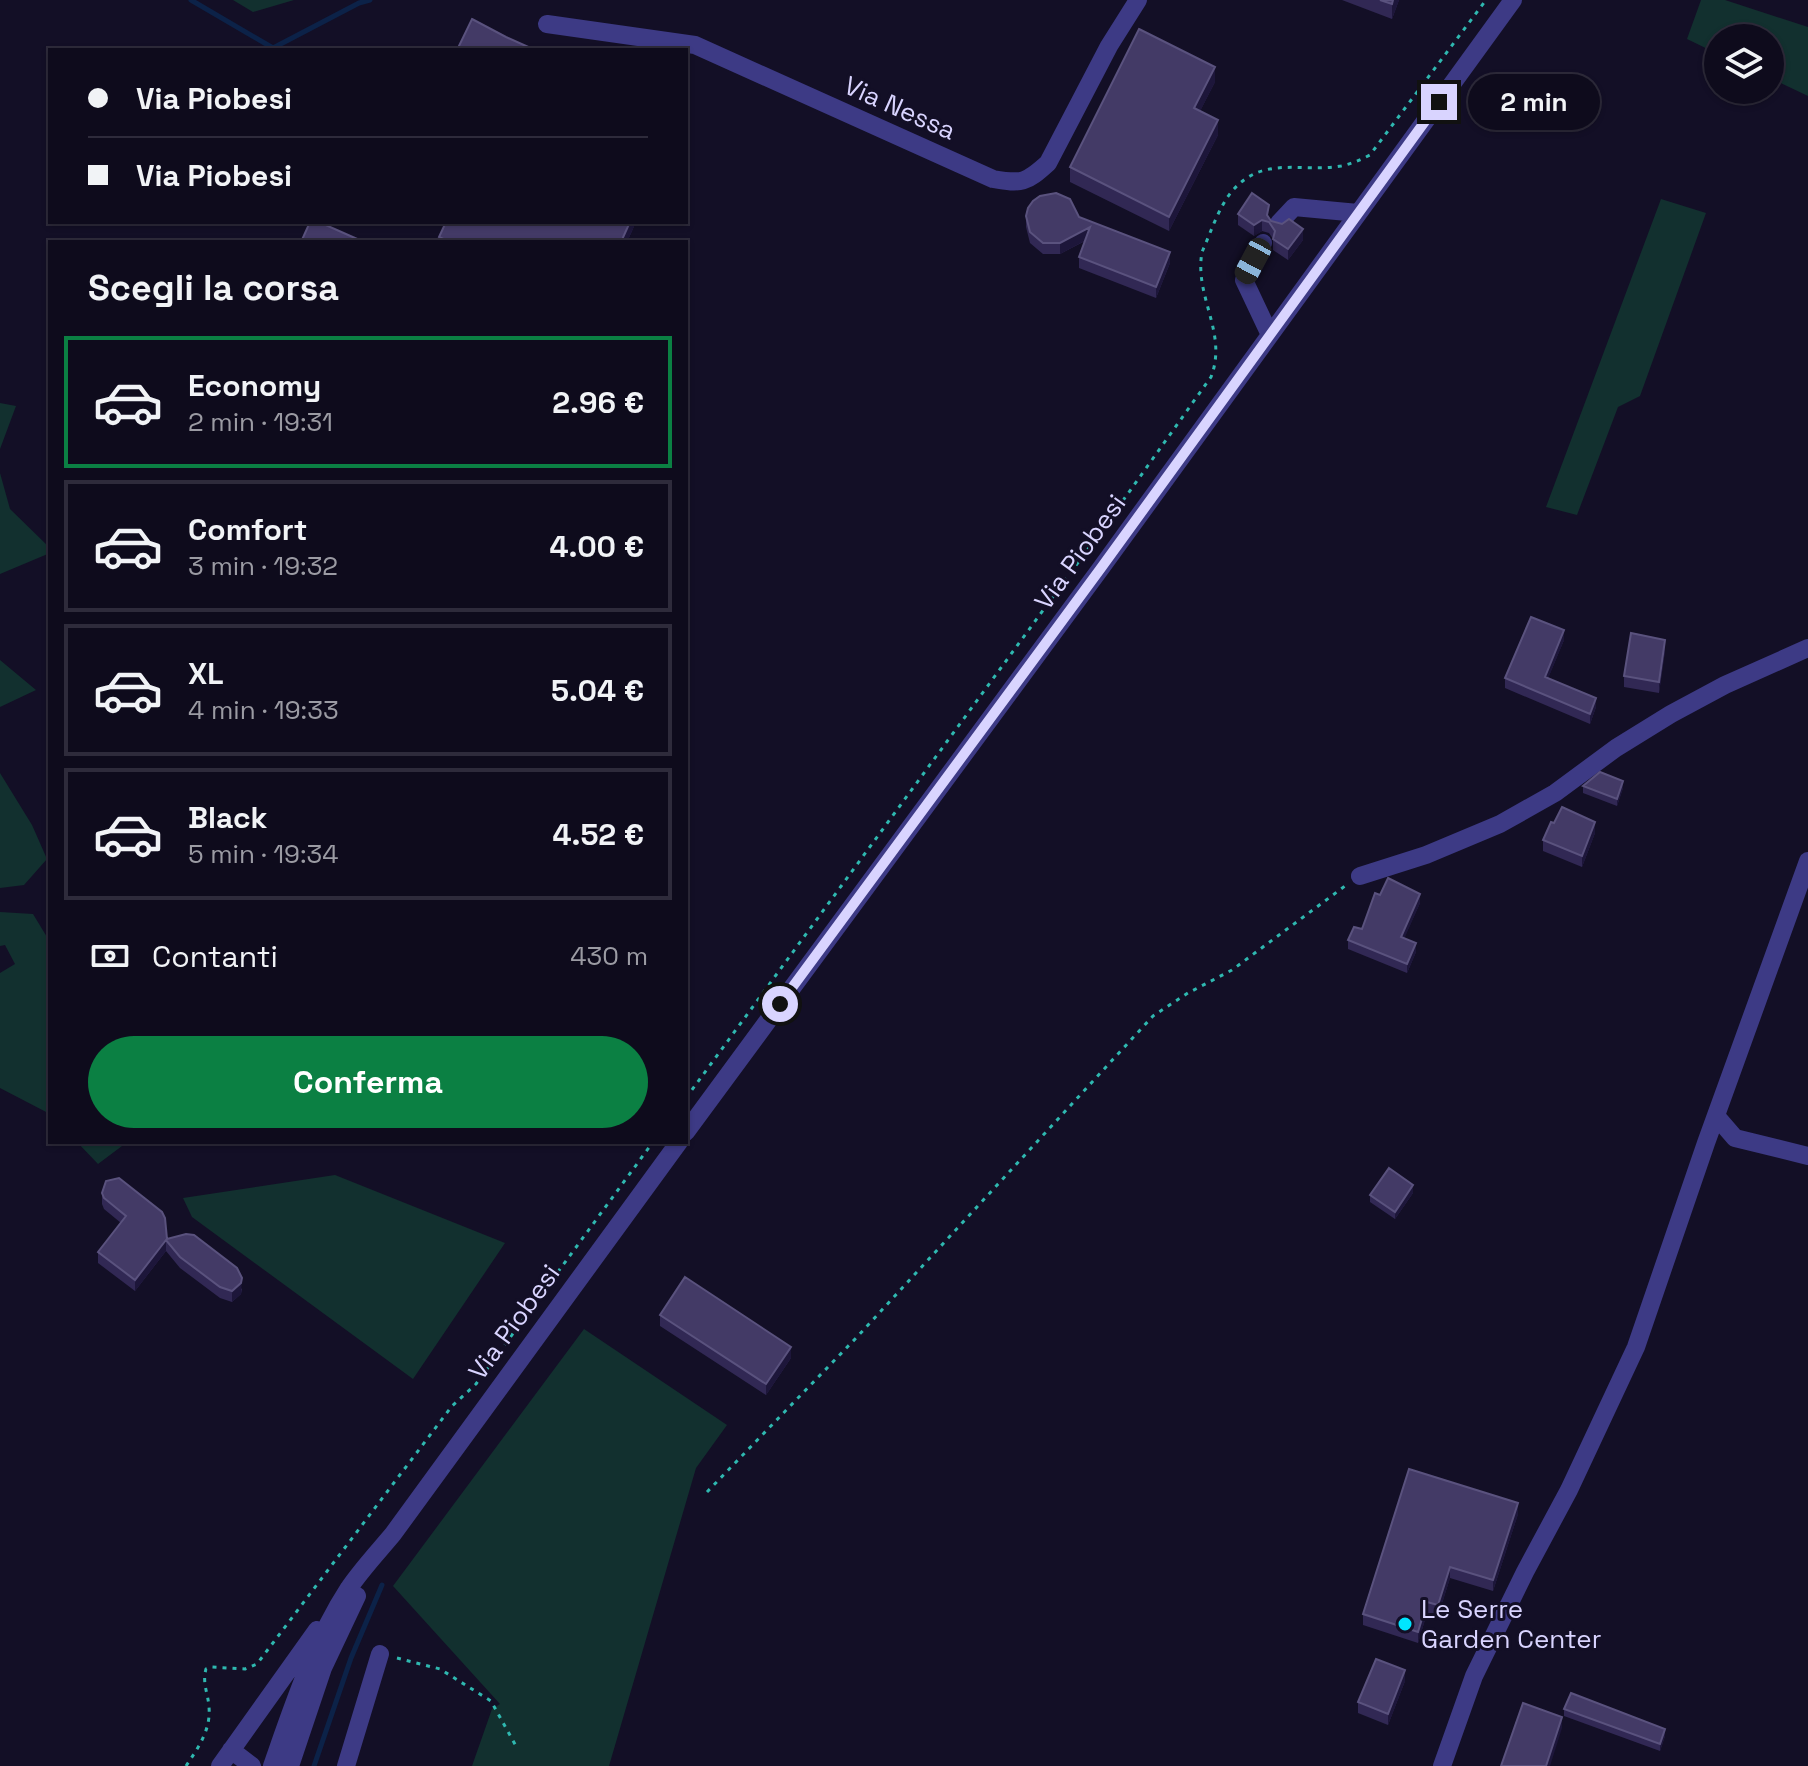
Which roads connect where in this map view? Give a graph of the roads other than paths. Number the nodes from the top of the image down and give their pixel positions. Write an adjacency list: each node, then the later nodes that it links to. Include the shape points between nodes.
1 (1138, 0): 3 (street, Via Nessa, via 1048,163 1016,183 993,179 695,45)
2 (1513, 0): 4 (street, Via Piobesi)
3 (547, 24)
4 (1358, 213): 5 (street, via 1294,207); 7 (street, Via Piobesi)
5 (1279, 223)
6 (1263, 243): 7 (street, via 1244,280)
7 (1270, 335): 12 (street, Via Piobesi)
8 (1808, 648): 10 (street, via 1671,714 1500,824)
9 (1808, 861): 11 (street)
10 (1360, 876)
11 (1716, 1116): 14 (street, via 1735,1138); 25 (street, via 1636,1347 1474,1676)
12 (688, 1129)
13 (678, 1144): 15 (street, Via Piobesi)
14 (1808, 1156)
15 (393, 1534): 16 (street); 18 (street, via 357,1596)
16 (336, 1610): 19 (street); 21 (street)
17 (380, 1654): 24 (street)
18 (317, 1686): 22 (street, via 303,1705); 23 (street)
19 (225, 1758): 20 (street)
20 (252, 1766)
21 (272, 1766)
22 (282, 1766)
23 (290, 1766)
24 (346, 1766)
25 (1442, 1766)

